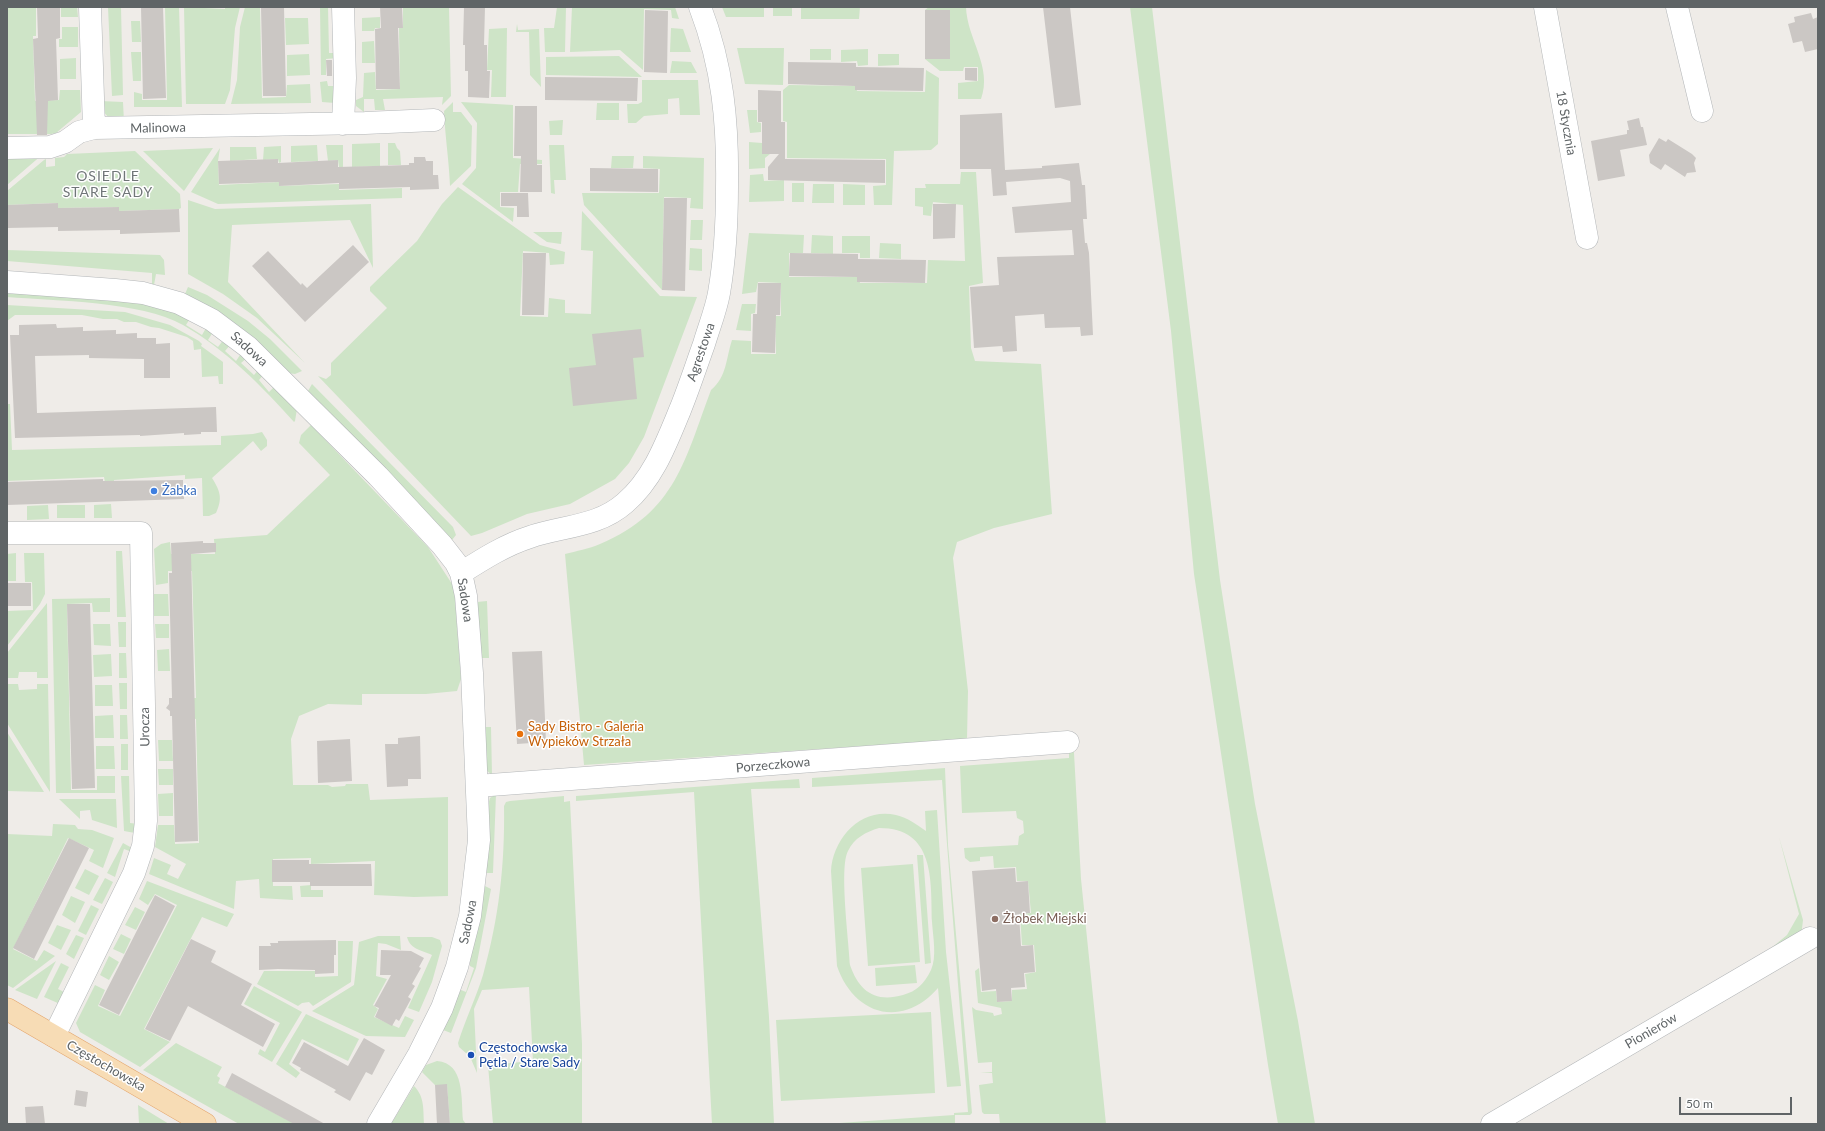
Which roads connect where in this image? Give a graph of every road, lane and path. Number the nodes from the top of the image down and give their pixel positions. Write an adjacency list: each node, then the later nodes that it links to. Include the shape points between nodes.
1 (90, 7): 9 (street)
2 (343, 7): 8 (street)
3 (700, 7): 14 (street, Agrestowa, via 709,30 719,72 727,136 724,253 719,294 711,324 664,448 637,492 610,515 585,524 531,536 487,556)
4 (1545, 7): 11 (street, 18 Stycznia)
5 (1677, 7): 6 (street)
6 (1702, 111)
7 (434, 120): 8 (street, Malinowa)
8 (343, 124): 9 (street, Malinowa)
9 (94, 128): 10 (street, Malinowa, via 79,132 65,142 50,147)
10 (7, 148)
11 (1587, 238)
12 (7, 282): 14 (street, Sadowa, via 143,293 179,302 212,320 248,347 378,476 442,544)
13 (7, 533): 19 (street, Urocza, via 141,533 146,821 143,846 127,887)
14 (461, 573): 16 (street, Sadowa, via 466,596 471,657)
15 (1068, 742): 16 (street, Porzeczkowa)
16 (477, 786): 21 (street, Sadowa, via 479,840 476,875 470,916 459,960 450,989 432,1028)
17 (1810, 938): 22 (street, Pionierów)
18 (7, 1009): 19 (main road, Częstochowska)
19 (54, 1036): 20 (main road, Częstochowska)
20 (205, 1124)
21 (378, 1124)
22 (1492, 1124)

